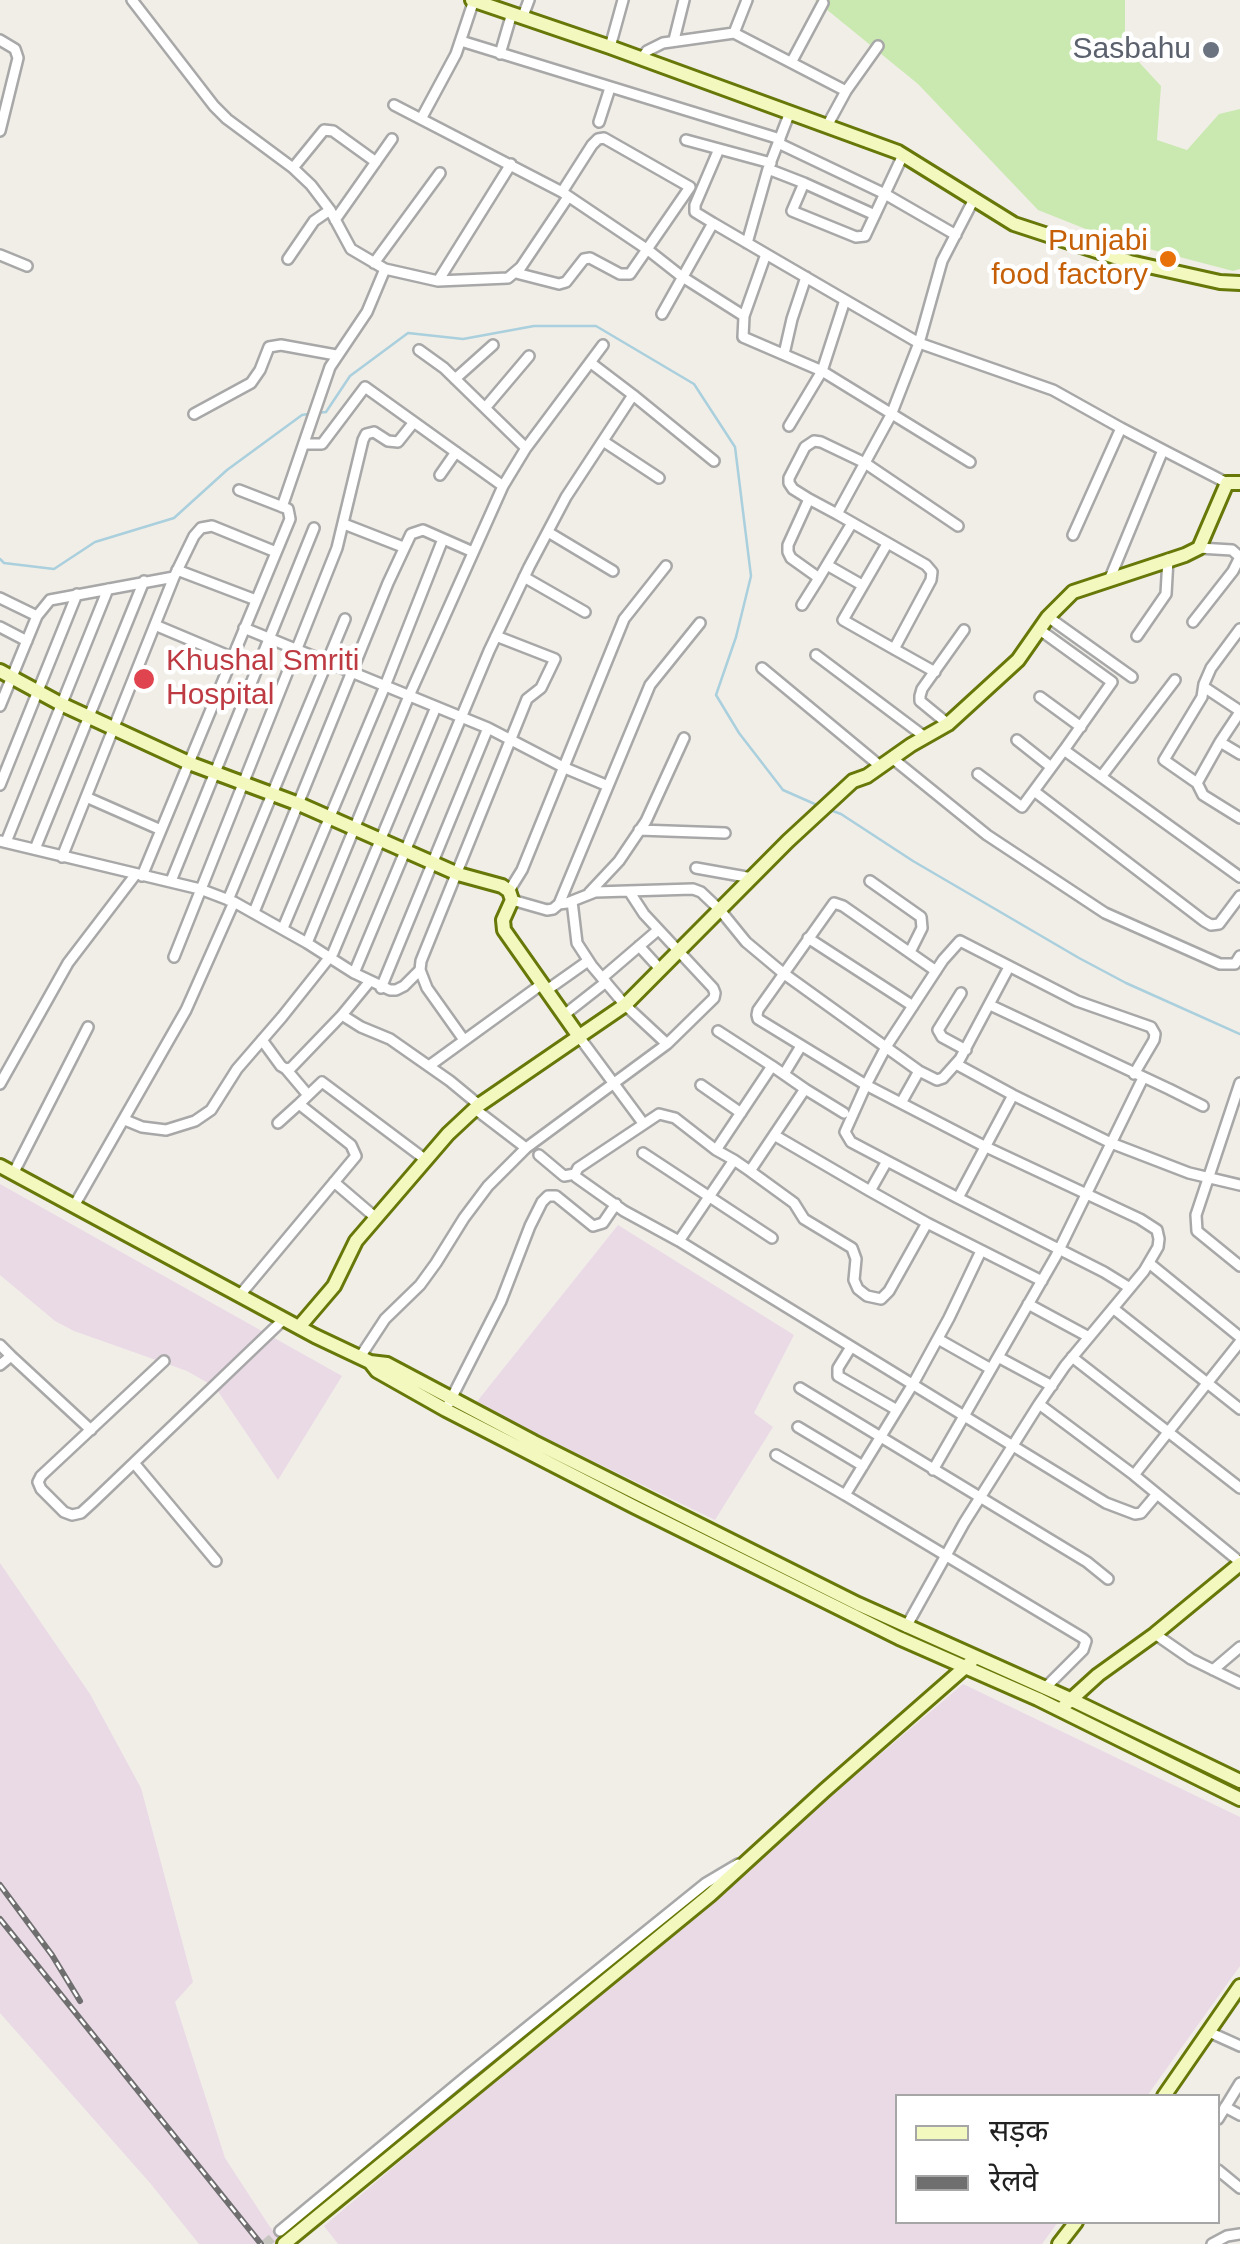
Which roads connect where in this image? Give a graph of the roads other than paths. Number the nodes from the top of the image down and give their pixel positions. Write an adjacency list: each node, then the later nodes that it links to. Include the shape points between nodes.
1 (132, 0): 34 (street, via 227,119)
2 (529, 0): 8 (street)
3 (623, 0): 14 (street)
4 (684, 0): 11 (street)
5 (747, 0): 9 (street)
6 (477, 1): 8 (main road); 12 (street)
7 (823, 3): 17 (street)
8 (518, 14): 14 (main road); 15 (street)
9 (734, 32): 11 (street); 17 (street)
10 (0, 40): 25 (street, via 18,58)
11 (674, 40): 16 (street, via 653,46)
12 (461, 41): 15 (street); 22 (street)
13 (878, 46): 19 (street)
14 (610, 47): 16 (main road)
15 (500, 54): 18 (street)
16 (642, 58): 21 (main road)
17 (792, 61): 19 (street)
18 (610, 88): 23 (street); 28 (street)
19 (846, 90): 24 (street)
20 (394, 105): 22 (street)
21 (790, 112): 24 (main road); 28 (street)
22 (421, 119): 32 (street)
23 (599, 122)
24 (827, 126): 30 (main road)
25 (0, 132)
26 (392, 139): 31 (street)
27 (686, 140): 29 (street)
28 (779, 141): 33 (street); 40 (street)
29 (718, 149): 33 (street); 38 (street)
30 (903, 156): 40 (street); 41 (main road)
31 (376, 162): 34 (street, via 324,130); 43 (street)
32 (511, 164): 39 (street); 57 (street)
33 (770, 166): 36 (street); 46 (street)
34 (293, 168): 43 (street)
35 (440, 173): 51 (street)
36 (804, 183): 42 (street); 42 (street, via 792,211 856,236 864,236)
37 (690, 187): 38 (street); 39 (street, via 604,138 592,145); 47 (street)
38 (700, 193): 44 (street, via 695,212)
39 (565, 194): 47 (street); 54 (street)
40 (885, 194): 42 (street); 45 (street)
41 (974, 199): 45 (street); 58 (main road, via 1014,224 1130,262)
42 (875, 214)
43 (333, 215): 50 (street, via 314,222); 51 (street, via 351,249)
44 (712, 223): 46 (street); 55 (street)
45 (956, 234): 62 (street)
46 (747, 242): 48 (street)
47 (648, 250): 54 (street, via 626,275 590,258 559,284); 55 (street)
48 (766, 254): 56 (street); 61 (street)
49 (0, 255): 52 (street)
50 (288, 259)
51 (374, 264): 53 (street)
52 (27, 266)
53 (385, 269): 57 (street); 66 (street, via 367,312)
54 (516, 273): 57 (street, via 497,280)
55 (682, 276): 60 (street); 61 (street)
56 (806, 276): 59 (street); 67 (street)
57 (438, 281)
58 (1240, 283)
59 (845, 300): 62 (street); 70 (street)
60 (662, 314)
61 (744, 316): 67 (street, via 743,338)
62 (919, 343): 75 (street); 78 (street, via 1053,390)
63 (493, 345): 71 (street)
64 (603, 345): 69 (street)
65 (419, 350): 71 (street)
66 (336, 354): 74 (street, via 268,347 251,383); 80 (street)
67 (784, 354): 70 (street)
68 (529, 356): 73 (street)
69 (591, 362): 72 (street); 81 (street)
70 (822, 371): 75 (street); 77 (street)
71 (455, 379): 73 (street)
72 (632, 394): 79 (street); 84 (street)
73 (484, 408): 81 (street)
74 (194, 414)
75 (891, 415): 85 (street); 86 (street)
76 (414, 422): 80 (street, via 365,387 322,444); 83 (street); 96 (street, via 398,442 366,434)
77 (790, 426)
78 (1121, 428): 82 (street); 100 (street)
79 (603, 442): 88 (street); 99 (street)
80 (304, 444): 93 (street)
81 (526, 448): 90 (street)
82 (1164, 450): 89 (street); 115 (street)
83 (456, 452): 87 (street); 90 (street)
84 (714, 462)
85 (970, 462)
86 (865, 464): 92 (street, via 810,443 789,478 792,489); 94 (street); 97 (street)
87 (440, 475)
88 (659, 478)
89 (1234, 483): 104 (main road, via 1216,505)
90 (503, 486): 106 (street)
91 (239, 490): 93 (street)
92 (809, 499): 94 (street); 114 (street, via 788,552)
93 (282, 507): 105 (street, via 290,515)
94 (837, 514): 95 (street)
95 (852, 523): 102 (street); 109 (street)
96 (344, 524): 103 (street); 142 (street)
97 (958, 526)
98 (314, 528): 138 (street)
99 (548, 532): 111 (street); 113 (street)
100 (1073, 535)
101 (443, 539): 103 (street, via 417,530); 106 (street); 152 (street)
102 (887, 544): 117 (street); 141 (street, via 932,572)
103 (403, 547): 147 (street)
104 (1199, 548): 107 (street, via 1232,550); 108 (main road)
105 (276, 552): 112 (street, via 206,525); 121 (street)
106 (472, 552): 155 (street)
107 (1240, 557): 128 (street)
108 (1168, 559): 115 (main road); 137 (street, via 1166,594)
109 (827, 565): 114 (street); 117 (street)
110 (666, 566): 177 (street, via 624,620)
111 (613, 571)
112 (175, 574): 116 (street); 121 (street); 129 (street)
113 (524, 578): 123 (street); 136 (street)
114 (819, 578): 122 (street)
115 (1110, 578): 125 (main road, via 1074,592)
116 (144, 581): 118 (street); 161 (street)
117 (862, 586): 141 (street, via 842,620)
118 (108, 589): 119 (street); 157 (street)
119 (76, 594): 124 (street, via 50,600); 154 (street)
120 (0, 598): 124 (street)
121 (256, 600): 131 (street)
122 (802, 606)
123 (585, 612)
124 (37, 616): 139 (street)
125 (1048, 617): 134 (main road); 135 (street)
126 (345, 619): 145 (street)
127 (700, 622): 184 (street, via 650,685)
128 (1193, 622)
129 (154, 625): 144 (street); 165 (street)
130 (0, 627): 139 (street)
131 (244, 628): 138 (street); 144 (street)
132 (1240, 629): 153 (street)
133 (964, 630): 148 (street)
134 (1040, 630): 140 (street); 163 (main road, via 1018,660)
135 (1070, 632): 140 (street); 150 (street)
136 (496, 636): 162 (street); 170 (street, via 555,659 541,688 527,699)
137 (1137, 636)
138 (270, 638): 142 (street); 178 (street)
139 (26, 642): 149 (street)
140 (1060, 645): 164 (street, via 1112,682)
141 (894, 649): 148 (street)
142 (298, 650): 145 (street); 181 (street)
143 (816, 655): 167 (street)
144 (231, 657): 174 (street)
145 (327, 661): 147 (street); 186 (street)
146 (762, 668): 175 (street)
147 (354, 672): 152 (street); 188 (street)
148 (935, 672): 163 (street, via 920,702)
149 (6, 674): 154 (main road); 158 (street)
150 (1132, 676)
151 (1176, 680): 180 (street)
152 (385, 686): 155 (street); 189 (street)
153 (1204, 687): 160 (street); 182 (street, via 1164,760)
154 (36, 691): 157 (main road); 183 (street)
155 (409, 696): 159 (street); 191 (street)
156 (1040, 697): 164 (street)
157 (61, 704): 161 (main road); 196 (street)
158 (0, 706)
159 (436, 707): 162 (street); 195 (street)
160 (1240, 711): 171 (street)
161 (88, 716): 165 (main road); 197 (street)
162 (461, 718): 166 (street); 198 (street)
163 (948, 724): 167 (main road)
164 (1081, 726): 172 (street)
165 (113, 728): 174 (main road); 187 (street)
166 (488, 728): 170 (street); 200 (street)
167 (925, 737): 175 (main road)
168 (684, 738): 193 (street)
169 (1017, 740): 176 (street)
170 (511, 741): 177 (street); 203 (street)
171 (1220, 742): 173 (street); 182 (street)
172 (1064, 750): 176 (street); 180 (street)
173 (1240, 754)
174 (189, 763): 178 (main road); 192 (street)
175 (882, 765): 206 (main road, via 853,782); 227 (street, via 1105,913 1220,964 1235,964)
176 (1052, 767): 185 (street)
177 (564, 768): 184 (street); 213 (street)
178 (216, 772): 181 (main road); 208 (street)
179 (978, 774): 185 (street, via 1022,807)
180 (1101, 777): 205 (street)
181 (243, 782): 186 (main road); 209 (street)
182 (1196, 783): 190 (street)
183 (0, 785)
184 (608, 786): 217 (street)
185 (1034, 791): 214 (street, via 1204,922 1219,924)
186 (272, 793): 188 (main road); 215 (street)
187 (86, 797): 192 (street); 199 (street)
188 (298, 804): 189 (main road); 219 (street)
189 (328, 816): 191 (main road); 220 (street)
190 (1240, 818)
191 (354, 827): 195 (main road); 223 (street)
192 (161, 830): 204 (street)
193 (639, 830): 194 (street); 212 (street)
194 (726, 833)
195 (381, 840): 198 (main road); 229 (street)
196 (3, 842): 197 (street)
197 (35, 850): 199 (street)
198 (406, 850): 200 (main road); 235 (street)
199 (62, 856): 204 (street)
200 (432, 864): 203 (main road); 240 (street)
201 (696, 868): 202 (street)
202 (720, 872): 206 (street); 211 (street)
203 (458, 874): 213 (main road, via 502,886); 232 (street)
204 (139, 875): 208 (street); 265 (street, via 68,963)
205 (1240, 877)
206 (752, 878): 211 (main road)
207 (870, 880): 225 (street, via 922,917)
208 (171, 881): 209 (street)
209 (200, 889): 215 (street); 228 (street)
210 (628, 891): 212 (street); 218 (street, via 693,889); 221 (street)
211 (738, 892): 218 (main road)
212 (589, 893): 216 (street)
213 (511, 895): 217 (street, via 547,910); 239 (main road, via 504,930)
214 (1240, 896)
215 (231, 901): 219 (street); 277 (street, via 186,1010)
216 (572, 902): 217 (street); 230 (street, via 574,936)
217 (558, 904)
218 (720, 910): 226 (main road); 236 (street)
219 (254, 912): 220 (street)
220 (283, 928): 223 (street)
221 (658, 930): 224 (street); 226 (street)
222 (808, 938): 225 (street, via 838,903); 236 (street); 244 (street)
223 (308, 943): 229 (street)
224 (639, 946): 233 (street); 237 (street)
225 (910, 952): 234 (street)
226 (679, 953): 233 (main road); 252 (street, via 715,993)
227 (1240, 956)
228 (174, 957)
229 (328, 957): 235 (street); 250 (street)
230 (588, 960): 237 (street); 239 (street)
231 (1009, 967): 234 (street, via 960,941); 243 (street); 262 (street, via 1077,1001 1152,1027 1156,1034)
232 (420, 970): 240 (street, via 396,990); 251 (street)
233 (662, 970): 242 (main road)
234 (936, 970): 244 (street)
235 (354, 973): 238 (street)
236 (784, 973): 253 (street, via 756,1015); 254 (street)
237 (604, 980): 242 (street); 246 (street)
238 (370, 981): 240 (street); 245 (street)
239 (544, 987): 246 (main road); 251 (street)
240 (381, 988)
241 (961, 993): 255 (street, via 938,1030)
242 (624, 1005): 249 (main road); 252 (street)
243 (990, 1005): 255 (street); 262 (street)
244 (913, 1006): 254 (street)
245 (342, 1014): 257 (street); 259 (street)
246 (564, 1015): 249 (main road)
247 (88, 1027): 292 (street)
248 (718, 1032): 258 (street)
249 (580, 1038): 263 (street); 274 (main road)
250 (262, 1040): 259 (street); 277 (street, via 195,1121 166,1130)
251 (464, 1040): 257 (street)
252 (666, 1044): 263 (street)
253 (801, 1046): 261 (street); 267 (street)
254 (886, 1046): 260 (street); 267 (street)
255 (966, 1050): 256 (street)
256 (956, 1064): 260 (street, via 937,1080); 270 (street)
257 (429, 1066): 274 (street)
258 (772, 1066): 261 (street); 275 (street)
259 (286, 1069): 269 (street)
260 (919, 1071): 272 (street)
261 (784, 1074): 268 (street)
262 (1139, 1076): 273 (street); 281 (street)
263 (614, 1083): 279 (street); 283 (street)
264 (1240, 1083): 294 (street)
265 (0, 1084)
266 (701, 1085): 275 (street)
267 (866, 1085): 272 (street); 289 (street, via 846,1132 851,1142)
268 (805, 1089): 276 (street); 280 (street)
269 (308, 1095): 271 (street); 287 (street, via 322,1082)
270 (1012, 1095): 281 (street); 282 (street)
271 (299, 1104): 278 (street); 295 (street, via 354,1151)
272 (901, 1104): 282 (street)
273 (1202, 1106)
274 (477, 1107): 283 (street); 287 (main road)
275 (740, 1113): 284 (street)
276 (844, 1114)
277 (126, 1120): 302 (street)
278 (278, 1123)
279 (642, 1123): 284 (street, via 667,1115); 293 (street)
280 (774, 1134): 291 (street); 297 (street)
281 (1111, 1142): 294 (street); 298 (street)
282 (984, 1146): 298 (street); 300 (street)
283 (526, 1148): 326 (street, via 488,1186 436,1264 385,1319)
284 (716, 1150): 288 (street)
285 (643, 1153): 299 (street)
286 (539, 1155): 293 (street, via 564,1176)
287 (426, 1160): 303 (main road)
288 (734, 1160): 291 (street); 299 (street)
289 (887, 1161): 297 (street); 300 (street)
290 (0, 1166): 292 (main road)
291 (750, 1170): 304 (street, via 794,1203 804,1219 852,1248 858,1289 875,1299 895,1284)
292 (14, 1172): 302 (main road)
293 (575, 1174): 301 (street)
294 (1210, 1178): 296 (street); 310 (street, via 1196,1214 1197,1231)
295 (334, 1182): 303 (street); 313 (street)
296 (1240, 1186)
297 (870, 1191): 304 (street)
298 (1085, 1193): 307 (street); 309 (street, via 1157,1230)
299 (709, 1196): 305 (street); 306 (street)
300 (958, 1198): 307 (street)
301 (616, 1204): 306 (street); 335 (street, via 593,1226 556,1196 542,1202)
302 (74, 1206): 313 (main road)
303 (376, 1218): 317 (main road)
304 (927, 1223): 308 (street)
305 (772, 1238)
306 (679, 1241): 322 (street)
307 (1058, 1250): 311 (street); 312 (street)
308 (982, 1251): 311 (street); 319 (street)
309 (1150, 1263): 312 (street); 320 (street)
310 (1240, 1266)
311 (1042, 1281): 314 (street)
312 (1130, 1288): 315 (street)
313 (240, 1296): 316 (main road)
314 (1028, 1304): 318 (street); 324 (street)
315 (1114, 1309): 318 (street); 330 (street)
316 (283, 1320): 317 (main road); 345 (street)
317 (299, 1327): 326 (main road)
318 (1089, 1337): 325 (street)
319 (938, 1339): 329 (street); 331 (street)
320 (1240, 1340): 330 (street)
321 (0, 1344): 323 (street)
322 (851, 1347): 331 (street); 337 (street, via 838,1376)
323 (10, 1356): 328 (street); 340 (street)
324 (998, 1357): 329 (street); 332 (street)
325 (1072, 1357): 332 (street); 341 (street)
326 (365, 1360): 335 (main road, via 387,1364)
327 (164, 1361): 340 (street)
328 (0, 1365)
329 (991, 1369): 338 (street)
330 (1207, 1383): 336 (street); 341 (street)
331 (913, 1384): 337 (street); 338 (street)
332 (1052, 1386): 334 (street)
333 (800, 1388): 342 (street)
334 (1039, 1404): 343 (street); 348 (street)
335 (449, 1405): 357 (main road)
336 (1240, 1409)
337 (897, 1410): 342 (street)
338 (964, 1416): 343 (street); 347 (street)
339 (798, 1427): 346 (street)
340 (91, 1430): 345 (street, via 38,1482 64,1512 80,1512)
341 (1168, 1431): 348 (street); 349 (street)
342 (880, 1438): 346 (street); 347 (street)
343 (1013, 1446): 350 (street, via 1124,1511 1141,1513); 352 (street)
344 (776, 1455): 351 (street)
345 (134, 1463): 354 (street)
346 (863, 1466): 351 (street)
347 (933, 1470): 352 (street)
348 (1134, 1475): 350 (street)
349 (1240, 1488)
350 (1156, 1494): 355 (street)
351 (845, 1496): 353 (street)
352 (980, 1498): 353 (street); 356 (street)
353 (947, 1555): 357 (street); 363 (street, via 1086,1642)
354 (216, 1561)
355 (1240, 1563): 358 (main road)
356 (1108, 1579)
357 (902, 1632): 360 (main road)
358 (1155, 1634): 361 (street); 364 (main road)
359 (1240, 1647): 361 (street)
360 (971, 1662): 363 (main road); 365 (main road); 368 (main road)
361 (1213, 1670): 362 (street)
362 (1240, 1683)
363 (1045, 1688): 364 (main road)
364 (1070, 1699): 365 (main road); 366 (main road)
365 (1060, 1710): 367 (main road)
366 (1240, 1781)
367 (1240, 1799)
368 (749, 1858): 382 (main road); 382 (street, via 706,1883 468,2075)
369 (1239, 1989): 370 (main road)
370 (1209, 2032): 371 (street); 373 (main road)
371 (1240, 2046)
372 (1240, 2083): 374 (street)
373 (1165, 2094)
374 (1226, 2106): 375 (street); 376 (street)
375 (1240, 2115)
376 (1220, 2116)
377 (1220, 2172): 378 (street)
378 (1240, 2188)
379 (1240, 2223): 381 (street)
380 (1074, 2224): 383 (main road)
381 (1237, 2234): 384 (street)
382 (282, 2238)
383 (1059, 2244)
384 (1212, 2244)

